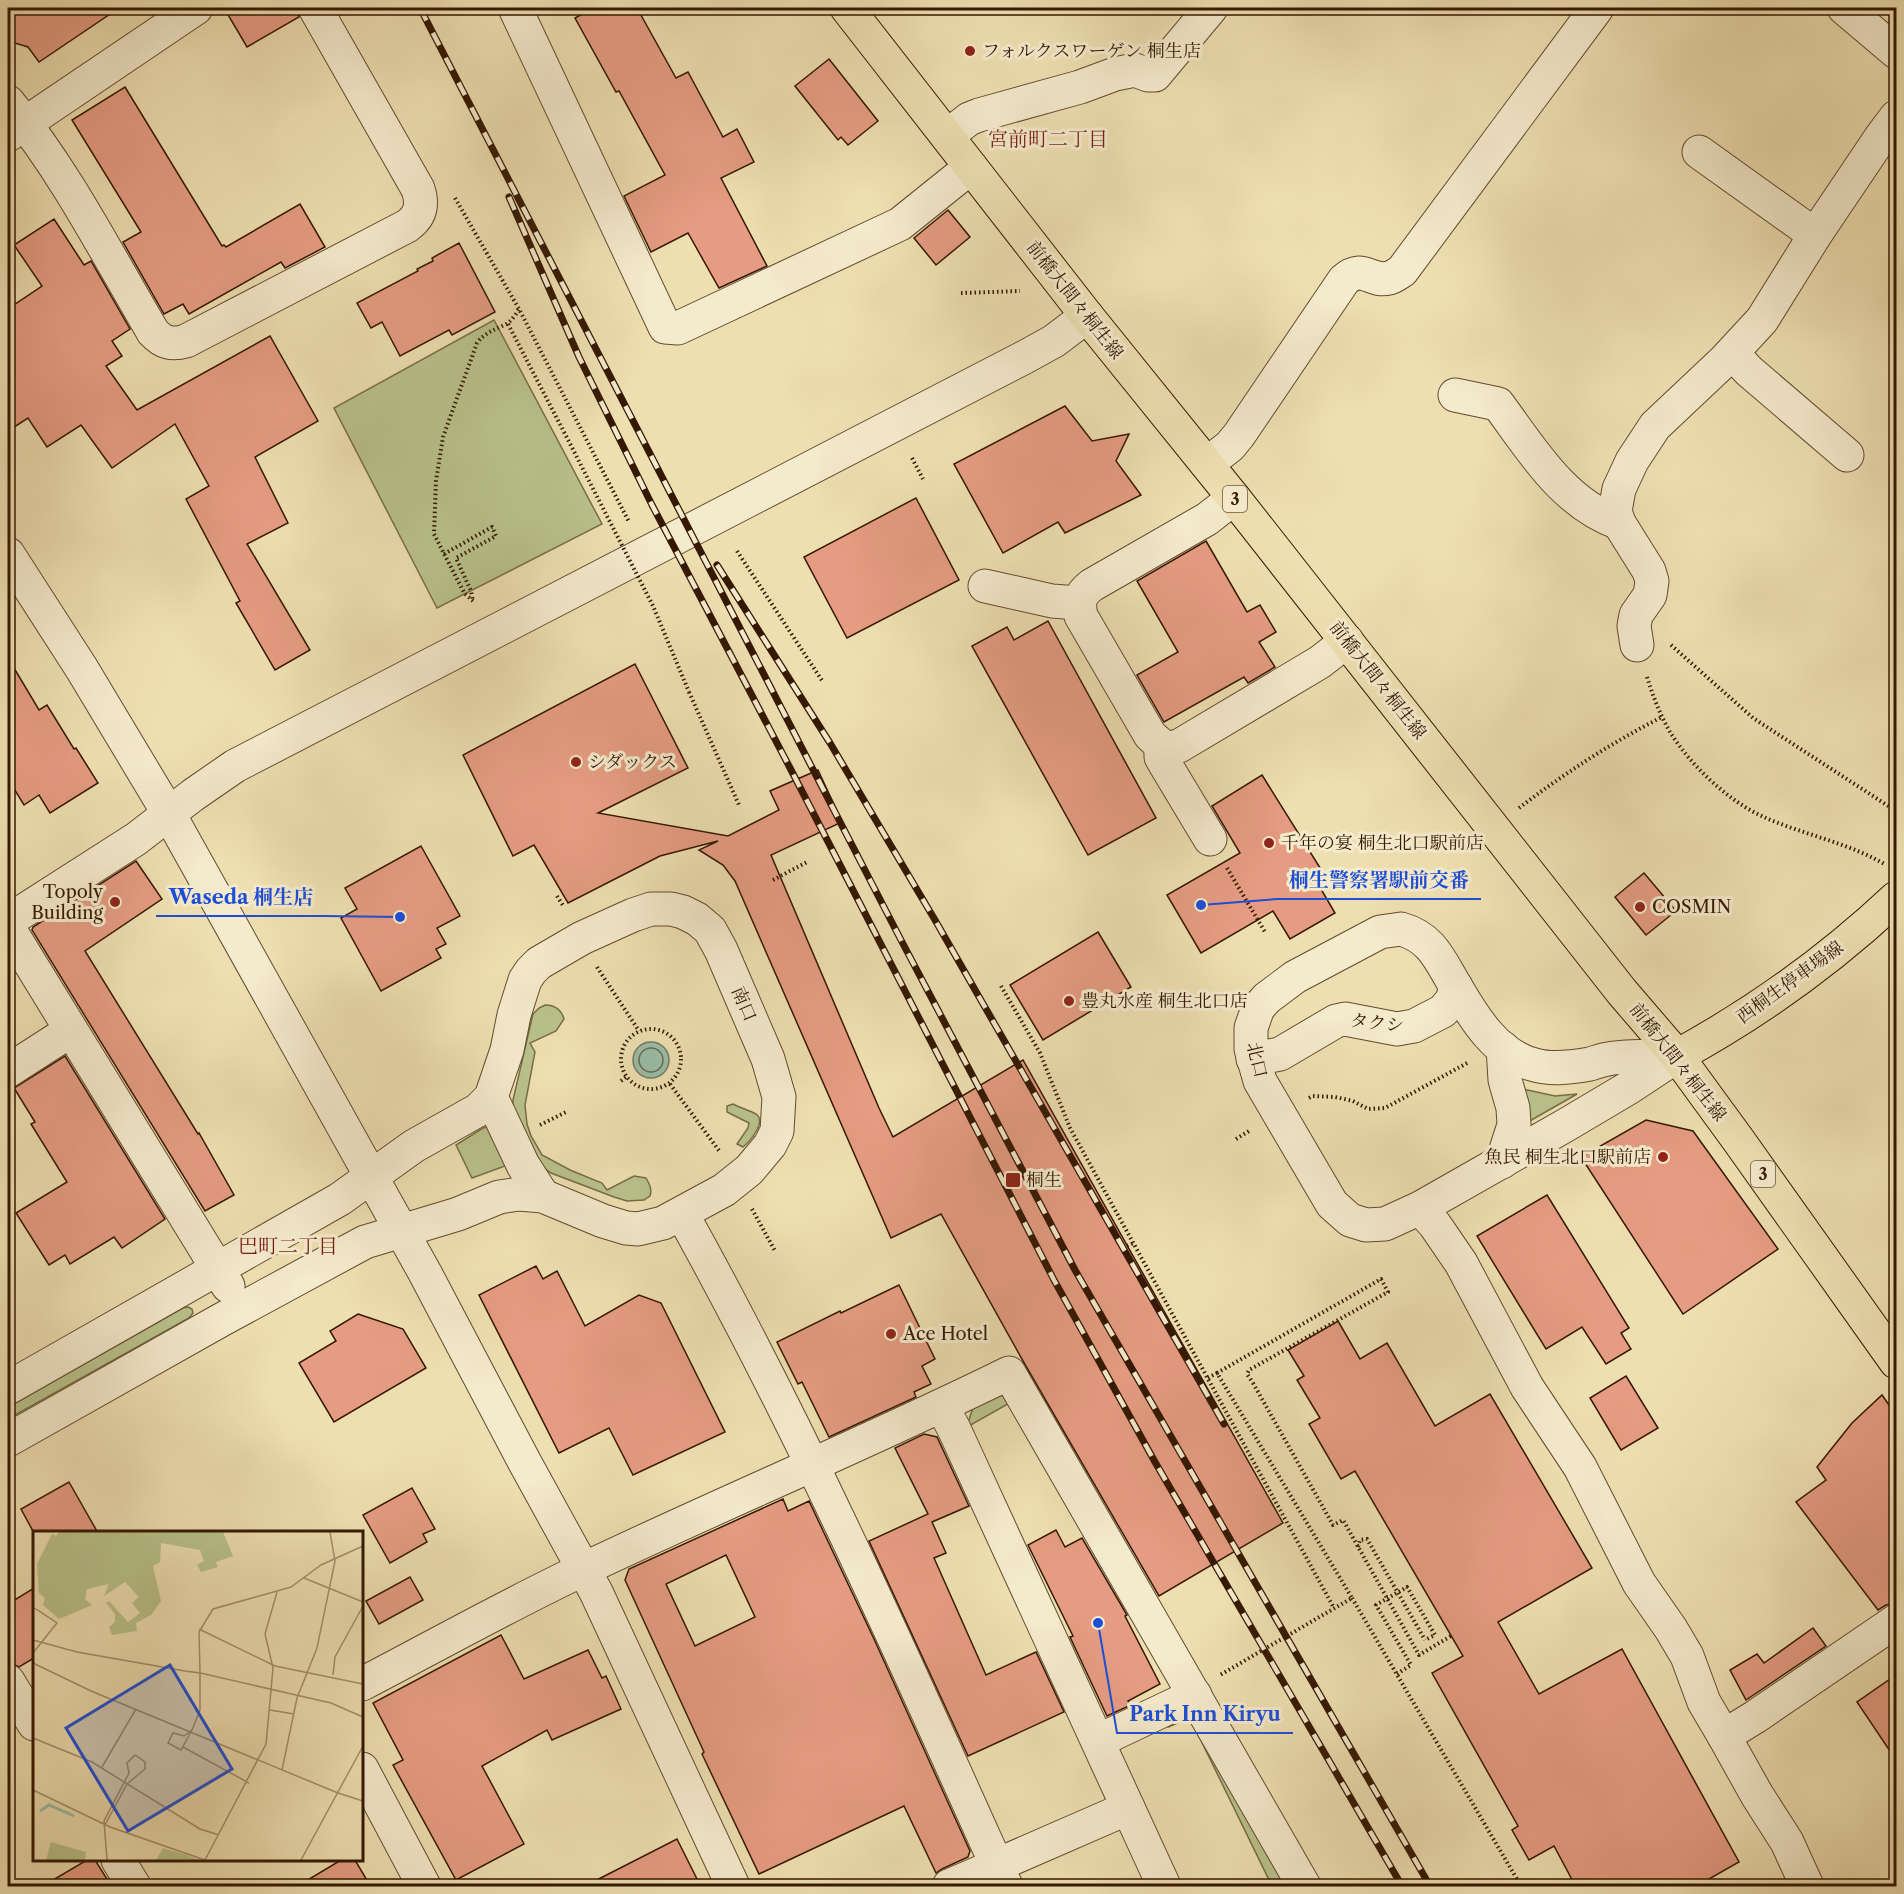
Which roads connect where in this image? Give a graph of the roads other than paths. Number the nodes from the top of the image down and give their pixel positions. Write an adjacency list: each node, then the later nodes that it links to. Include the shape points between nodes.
1 (196, 8): 10 (street)
2 (315, 8): 10 (street, via 418,189 418,216 407,226 186,341 167,343 153,332 75,201)
3 (514, 8): 13 (street, via 666,327 678,328 900,225)
4 (847, 8): 11 (main road, 前橋大間々桐生線 / 3)
5 (1211, 8): 11 (street, via 1155,75 1134,70 1115,74 979,115)
6 (1597, 8): 19 (street, via 1402,271 1390,278 1352,273 1344,280 1239,435)
7 (1844, 8): 8 (street)
8 (1896, 52)
9 (1896, 117): 14 (street)
10 (13, 120)
11 (947, 136): 13 (main road, 前橋大間々桐生線 / 3)
12 (1699, 152): 14 (street)
13 (971, 167): 15 (main road, 前橋大間々桐生線 / 3)
14 (1815, 235): 16 (street, via 1762,320)
15 (1087, 316): 19 (main road, 前橋大間々桐生線 / 3); 28 (street, via 1025,357 235,766)
16 (1732, 353): 18 (street); 21 (street, via 1662,418 1644,442 1619,489 1615,511)
17 (1455, 394): 21 (street, via 1498,404 1555,481 1582,505)
18 (1847, 455)
19 (1207, 464): 20 (main road, 前橋大間々桐生線 / 3)
20 (1234, 498): 24 (street, via 1207,519 1092,585); 26 (main road, 前橋大間々桐生線 / 3)
21 (1619, 523): 25 (street, via 1652,581)
22 (12, 570): 28 (street, via 82,669)
23 (985, 586): 24 (street)
24 (1078, 603): 27 (street, via 1081,616 1150,735)
25 (1637, 630)
26 (1347, 641): 27 (street, via 1320,662 1179,746); 36 (main road, 前橋大間々桐生線 / 3, via 1622,992)
27 (1161, 745): 29 (street, via 1161,757)
28 (169, 814): 31 (street); 41 (street)
29 (1210, 839)
30 (1893, 883): 36 (main road, 西桐生停車場線, via 1869,924 1773,998)
31 (8, 921)
32 (8, 927): 34 (street)
33 (1456, 987): 35 (street, 北口 / 北口, via 1479,1024); 37 (street, タクシ, via 1443,1011 1414,1026 1397,1029 1345,1019 1280,1054); 37 (street, 北口 / 北口, via 1437,953 1421,938 1401,929 1380,932 1295,977 1267,998 1258,1008 1251,1028)
34 (70, 1031): 38 (street); 46 (street)
35 (1503, 1048): 36 (street, 北口 / 北口, via 1535,1065 1556,1068 1607,1059); 40 (street, via 1514,1125)
36 (1677, 1056): 40 (street, 北口 / 北口); 48 (main road, 前橋大間々桐生線 / 3)
37 (1253, 1059): 43 (street, 北口 / 北口, via 1260,1081 1340,1213 1359,1223 1384,1224)
38 (8, 1071)
39 (491, 1097): 41 (street, via 478,1110 414,1146); 42 (street); 44 (street, 南口 / 南口, via 525,980 539,963 582,938 651,909 671,909 697,919 710,930 721,950 768,1059 779,1097 779,1117 770,1145 749,1170)
40 (1502, 1162): 43 (street, 北口 / 北口)
41 (372, 1177): 45 (street); 46 (street)
42 (543, 1196): 44 (street, 南口 / 南口, via 626,1228 649,1227); 45 (street, 南口 / 南口, via 499,1197)
43 (1420, 1208): 59 (street, via 1461,1263 1527,1387 1580,1467 1639,1583 1687,1656 1704,1702)
44 (682, 1214): 52 (street)
45 (401, 1231): 47 (street, 南口, via 365,1242); 53 (street)
46 (217, 1269): 47 (street); 49 (street)
47 (242, 1309): 51 (street, 南口)
48 (1896, 1362)
49 (8, 1388)
50 (942, 1406): 52 (street); 57 (street, via 1009,1373); 60 (street)
51 (8, 1440)
52 (813, 1464): 53 (street); 64 (street)
53 (584, 1569): 56 (street); 67 (street)
54 (1896, 1621): 59 (street)
55 (8, 1681): 58 (street)
56 (363, 1683)
57 (1203, 1688): 60 (street); 70 (street)
58 (33, 1722)
59 (1724, 1736): 71 (street, via 1787,1842)
60 (1098, 1741): 62 (street)
61 (363, 1771): 66 (street)
62 (1128, 1808): 64 (street); 69 (street)
63 (119, 1861): 65 (street)
64 (1001, 1876): 68 (street)
65 (134, 1887)
66 (424, 1887)
67 (733, 1887)
68 (949, 1887)
69 (1164, 1887)
70 (1304, 1887)
71 (1807, 1887)

